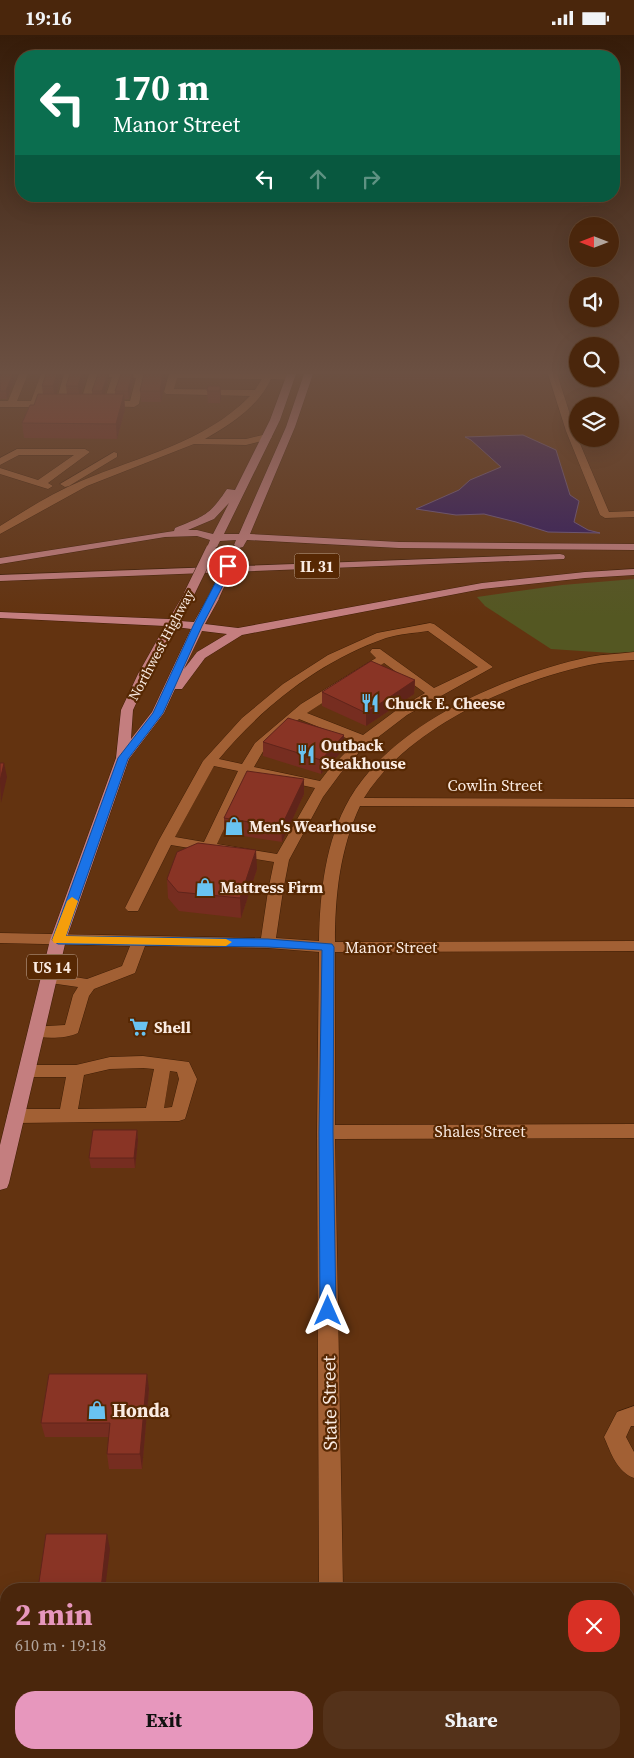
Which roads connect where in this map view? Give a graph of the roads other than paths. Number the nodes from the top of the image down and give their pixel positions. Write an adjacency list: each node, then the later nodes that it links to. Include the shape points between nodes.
1 (13, 454): 8 (street)
2 (81, 454): 11 (street)
3 (159, 454): 13 (street)
4 (259, 454): 10 (main road, Northwest Highway / US 14)
5 (279, 454): 17 (main road, Northwest Highway / US 14)
6 (581, 454): 14 (street, via 606,515)
7 (114, 455): 12 (street)
8 (0, 462)
9 (0, 471): 11 (street)
10 (248, 475): 16 (main road, via 210,517); 18 (main road, Northwest Highway / US 14)
11 (39, 483): 12 (street)
12 (57, 489): 13 (street)
13 (69, 492): 15 (street)
14 (634, 514)
15 (0, 531)
16 (165, 535): 18 (main road, via 196,533); 21 (main road)
17 (243, 537): 18 (main road); 19 (main road, via 399,545); 28 (main road, Northwest Highway / US 14, bridge)
18 (216, 538): 27 (main road, Northwest Highway / US 14, bridge)
19 (634, 547)
20 (634, 553): 24 (main road, IL 31)
21 (0, 561)
22 (634, 564): 25 (main road, IL 31)
23 (634, 572): 29 (main road, via 482,586)
24 (0, 578)
25 (0, 588)
26 (0, 615): 27 (main road)
27 (172, 623): 28 (main road); 37 (main road, Northwest Highway / US 14, via 127,710)
28 (198, 626): 29 (main road); 34 (main road, Northwest Highway / US 14)
29 (238, 632): 34 (main road, via 201,655)
30 (364, 643): 32 (street); 33 (street, via 383,635 430,627 487,667); 38 (street, via 313,669 279,694 239,729)
31 (634, 656): 41 (street, State Street, via 586,661 537,675 448,717 406,743 377,769)
32 (385, 658): 33 (street); 35 (street)
33 (434, 693): 36 (street)
34 (158, 713): 37 (main road, Northwest Highway / US 14)
35 (298, 714): 36 (street); 39 (street, via 260,746)
36 (364, 740): 40 (street)
37 (124, 758): 48 (main road, Northwest Highway / US 14)
38 (210, 761): 39 (street); 43 (street)
39 (246, 769): 40 (street); 44 (street)
40 (324, 786): 45 (street, via 309,806)
41 (355, 802): 42 (street, Cowlin Street); 52 (street, State Street, via 332,865 327,902)
42 (634, 803)
43 (166, 840): 44 (street); 46 (street)
44 (208, 846): 45 (street)
45 (282, 859): 50 (street)
46 (133, 908)
47 (0, 938): 48 (street, Manor Street)
48 (58, 940): 49 (street, Manor Street); 53 (main road, Northwest Highway / US 14)
49 (139, 941): 50 (street, Manor Street); 54 (street, via 126,972)
50 (268, 943): 52 (street, Manor Street)
51 (634, 946): 52 (street, Manor Street)
52 (328, 947): 63 (street, State Street)
53 (49, 978): 54 (street); 55 (main road, Northwest Highway / US 14)
54 (88, 985): 55 (street, via 81,995 72,1029)
55 (36, 1031): 57 (main road, Northwest Highway / US 14)
56 (163, 1064): 58 (street, via 110,1063); 59 (street); 59 (street, via 182,1066 188,1079 179,1114)
57 (26, 1071): 58 (street); 61 (main road, Northwest Highway / US 14)
58 (76, 1071): 60 (street)
59 (154, 1114): 60 (street)
60 (68, 1115): 61 (street)
61 (16, 1116): 64 (main road, Northwest Highway / US 14)
62 (634, 1131): 63 (street, Shales Street)
63 (326, 1132): 67 (street, State Street)
64 (0, 1183)
65 (634, 1416): 66 (street, via 624,1419 615,1437)
66 (634, 1468)
67 (331, 1583)

